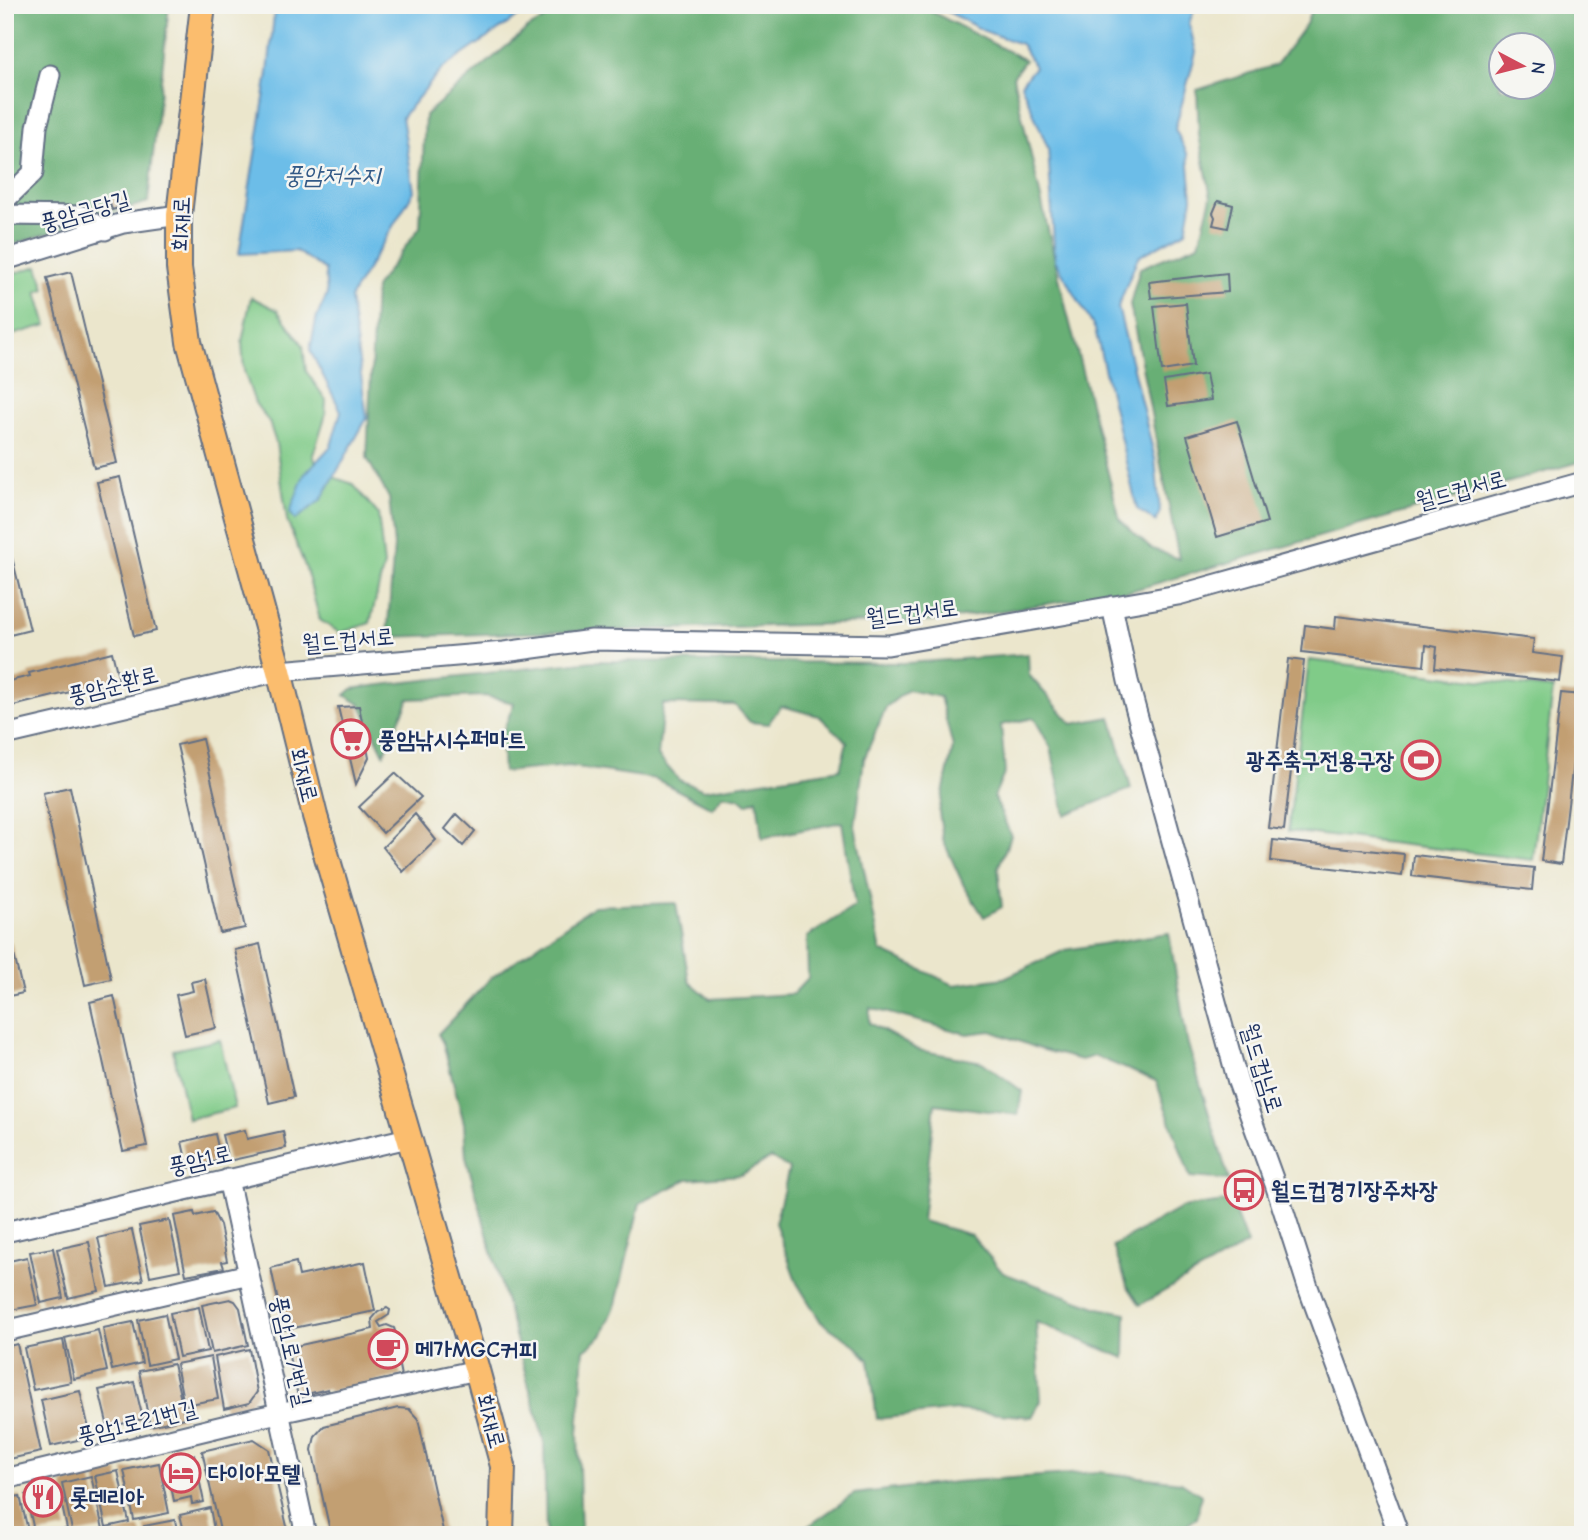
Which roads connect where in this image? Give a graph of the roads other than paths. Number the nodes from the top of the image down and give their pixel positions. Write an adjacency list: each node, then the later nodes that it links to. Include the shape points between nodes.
1 (203, 5): 5 (main road, 회재로)
2 (50, 75): 3 (street, via 37,127 33,173)
3 (5, 200)
4 (5, 215): 6 (street, via 82,216)
5 (179, 215): 6 (street, 풍암금당길); 10 (main road, 회재로, via 179,268 188,341)
6 (105, 230): 7 (street, 풍암금당길)
7 (5, 260)
8 (1583, 482): 9 (street, 월드컵서로, via 1178,595)
9 (1112, 606): 10 (street, 월드컵서로, via 888,645 592,640); 23 (street, 월드컵남로, via 1128,681 1238,1082)
10 (279, 671): 11 (street, 월드컵서로); 13 (main road, 회재로, via 315,816)
11 (232, 681): 12 (street, 풍암순환로)
12 (5, 736)
13 (408, 1138): 14 (street, 풍암1로); 18 (main road, 회재로)
14 (228, 1179): 15 (street, 풍암1로); 16 (street, 풍암1로7번길)
15 (5, 1232)
16 (249, 1274): 17 (street); 19 (street, 풍암1로7번길)
17 (5, 1331)
18 (477, 1370): 19 (street, 풍암1로21번길); 22 (main road, 회재로, via 503,1466)
19 (280, 1413): 20 (street, 풍암1로21번길); 21 (street, 풍암1로7번길)
20 (5, 1479)
21 (306, 1535)
22 (501, 1535)
23 (1399, 1535)

